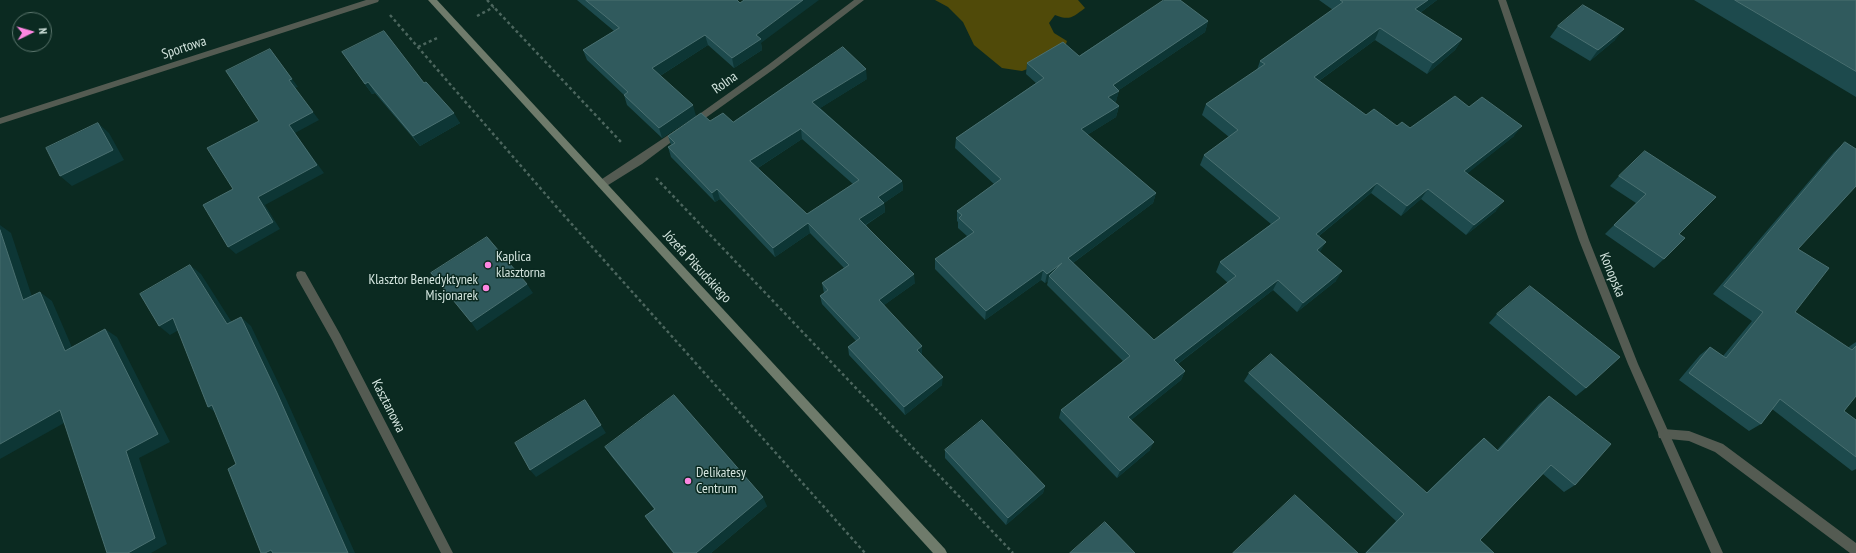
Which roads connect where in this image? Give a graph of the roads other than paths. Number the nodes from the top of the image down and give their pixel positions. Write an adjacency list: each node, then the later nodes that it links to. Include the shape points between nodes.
1 (375, 0): 5 (street, Sportowa)
2 (432, 0): 6 (main road, Józefa Piłsudskiego)
3 (860, 0): 6 (street, Rolna, via 771,67 639,161)
4 (1502, 0): 8 (street, Konopska, via 1584,240 1632,364)
5 (0, 121)
6 (602, 184): 11 (main road, Józefa Piłsudskiego)
7 (301, 275): 10 (street, Kasztanowa, via 336,337)
8 (1663, 434): 9 (street, via 1689,436 1719,448); 12 (street, Konopska)
9 (1856, 550)
10 (447, 553)
11 (941, 553)
12 (1717, 553)

